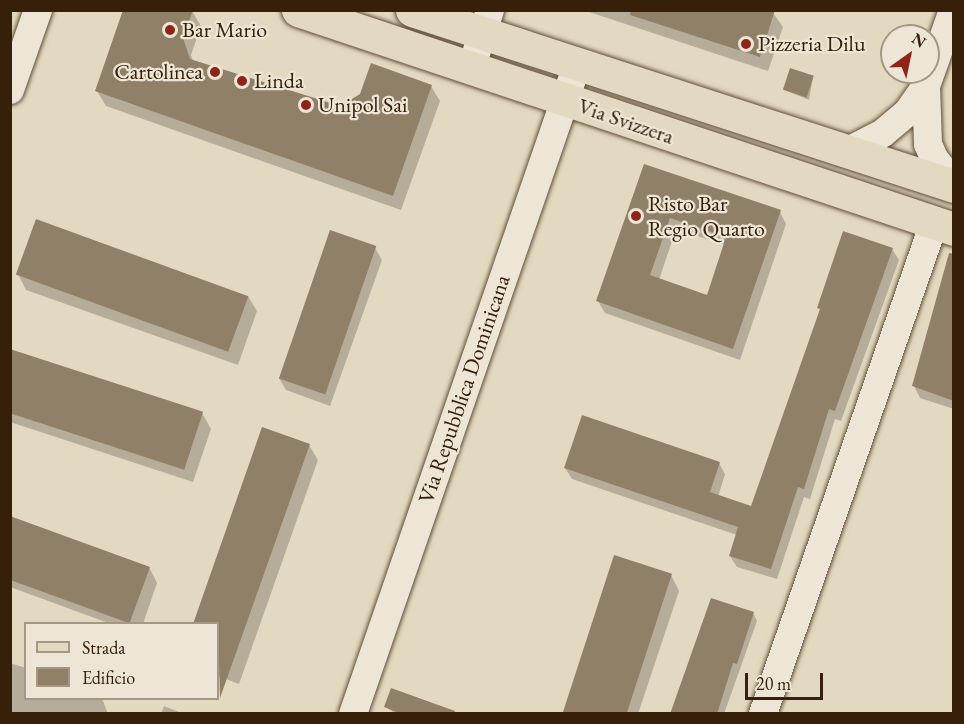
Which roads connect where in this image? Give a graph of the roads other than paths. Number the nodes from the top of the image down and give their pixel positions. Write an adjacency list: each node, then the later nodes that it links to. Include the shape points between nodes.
1 (38, 10): 11 (street)
2 (298, 10): 5 (main road, Via Svizzera)
3 (412, 10): 6 (main road, Via Svizzera)
4 (953, 10): 7 (street)
5 (354, 19): 9 (main road, Via Svizzera)
6 (486, 22): 8 (main road, Via Svizzera); 9 (street)
7 (947, 49): 10 (street)
8 (577, 65): 12 (street, Via Repubblica Dominicana); 13 (main road, Via Svizzera)
9 (471, 69): 12 (main road, Via Svizzera)
10 (926, 86): 13 (street, via 895,124); 14 (street, via 928,144)
11 (10, 90)
12 (565, 100): 15 (main road, Via Svizzera); 16 (street, Via Repubblica Dominicana)
13 (848, 151): 14 (main road, Via Svizzera)
14 (954, 185)
15 (944, 226): 17 (street)
16 (353, 714)
17 (763, 714)

